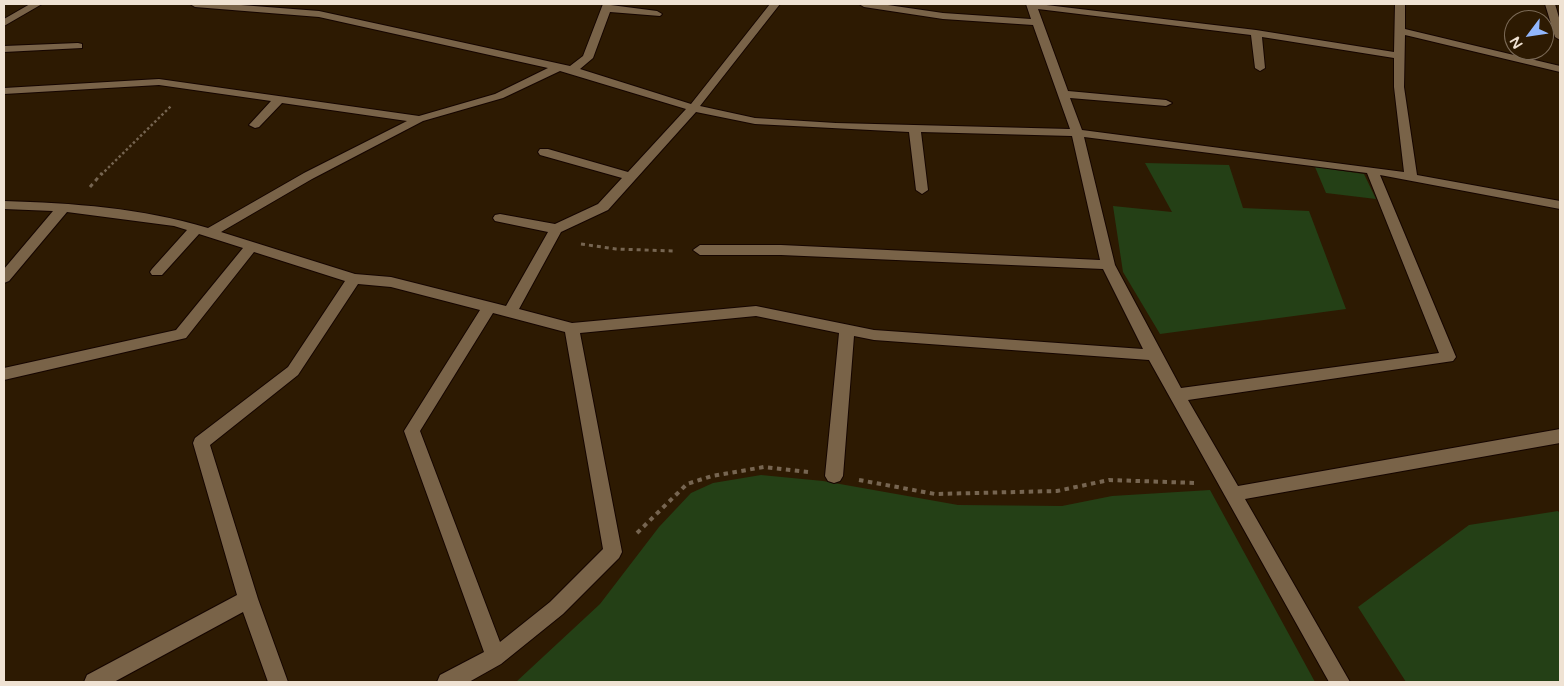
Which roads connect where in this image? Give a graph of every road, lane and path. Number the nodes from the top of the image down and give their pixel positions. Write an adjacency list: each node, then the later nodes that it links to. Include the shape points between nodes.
1 (37, 4): 11 (street)
2 (195, 4): 18 (street, via 319,14)
3 (775, 4): 27 (street)
4 (864, 4): 10 (street, via 943,16)
5 (1399, 4): 12 (street)
6 (1550, 4): 14 (street)
7 (1032, 5): 10 (street); 13 (street)
8 (607, 6): 9 (street); 21 (street, via 588,58)
9 (657, 14)
10 (1039, 22): 24 (street)
11 (4, 23)
12 (1401, 32): 17 (street); 20 (street)
13 (1256, 33): 17 (street); 19 (street)
14 (1560, 38)
15 (78, 46): 16 (street)
16 (4, 49)
17 (1400, 56): 34 (street, via 1399,87)
18 (559, 67): 21 (street); 28 (street, via 499,96)
19 (1260, 68)
20 (1560, 69)
21 (572, 70): 27 (street)
22 (193, 87): 23 (street, via 159,82); 25 (street); 39 (path, via 156,118)
23 (4, 91)
24 (1063, 94): 26 (street); 31 (street)
25 (280, 99): 28 (street); 29 (street)
26 (1166, 102)
27 (693, 108): 30 (street, via 756,121); 35 (street)
28 (419, 119): 42 (street, via 308,176)
29 (256, 125)
30 (914, 129): 31 (street); 36 (street)
31 (1077, 133): 33 (street); 46 (street)
32 (544, 152): 35 (street)
33 (1372, 170): 34 (street); 56 (street, via 1448,357)
34 (1411, 176): 38 (street)
35 (631, 177): 43 (street, via 603,207)
36 (922, 190)
37 (4, 205): 39 (street)
38 (1560, 205)
39 (67, 208): 41 (street, via 176,222); 48 (street)
40 (500, 218): 43 (street)
41 (196, 229): 42 (street); 47 (street)
42 (210, 233): 44 (street)
43 (553, 234): 45 (path, via 616,249); 51 (street)
44 (251, 247): 49 (street); 55 (street, via 181,334)
45 (700, 250): 46 (street, via 781,250)
46 (1108, 265): 54 (street)
47 (157, 272)
48 (4, 278)
49 (354, 279): 50 (street, via 391,282); 61 (street, via 293,370 201,443)
50 (489, 307): 51 (street); 62 (street, via 412,431)
51 (511, 311): 52 (street)
52 (572, 328): 53 (street, via 756,311); 60 (street)
53 (847, 329): 54 (street, via 874,336); 58 (street)
54 (1154, 356): 56 (street)
55 (4, 374)
56 (1178, 395): 59 (street)
57 (1560, 436): 59 (street)
58 (834, 476): 59 (path, via 935,494 1057,491 1109,480); 60 (path, via 764,467 687,484 652,520)
59 (1231, 488): 66 (street)
60 (613, 552): 62 (street, via 560,607)
61 (248, 599): 63 (street); 64 (street)
62 (495, 656): 65 (street)
63 (94, 682)
64 (278, 682)
65 (447, 682)
66 (1340, 682)

